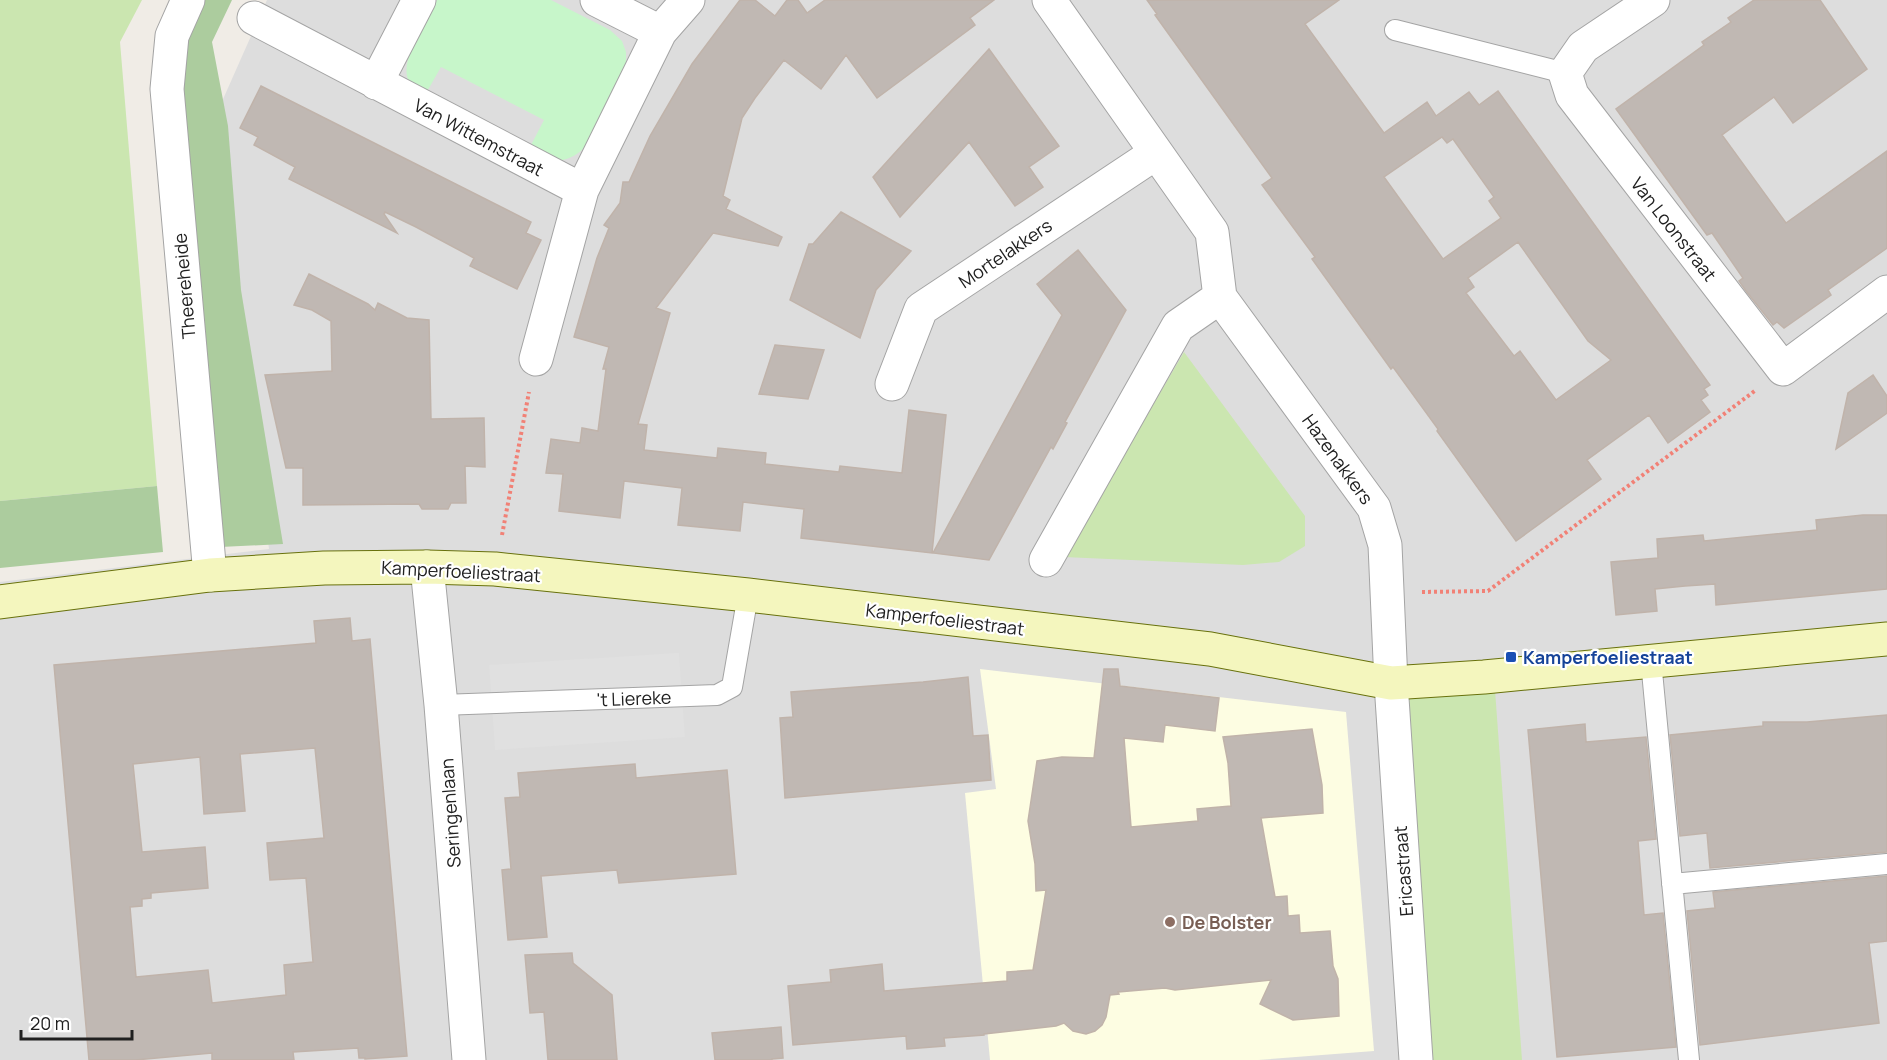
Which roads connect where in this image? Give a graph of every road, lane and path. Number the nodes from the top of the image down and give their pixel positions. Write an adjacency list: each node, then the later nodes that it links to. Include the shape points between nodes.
1 (188, 0): 22 (street, Theereheide, via 172,36 167,89)
2 (419, 0): 11 (street)
3 (597, 0): 9 (street)
4 (688, 0): 9 (street)
5 (1049, 0): 12 (street, Hazenakkers)
6 (1653, 0): 10 (street, via 1582,47)
7 (254, 18): 11 (street, Van Wittemstraat)
8 (1395, 30): 10 (lane)
9 (660, 32): 13 (street)
10 (1565, 73): 17 (street, Van Loonstraat, via 1572,95)
11 (376, 83): 13 (street, Van Wittemstraat)
12 (1156, 153): 15 (street, Hazenakkers, via 1212,232); 18 (street, Mortelakkers, via 921,309)
13 (582, 190): 16 (street)
14 (1887, 292): 17 (street)
15 (1220, 297): 19 (street, via 1178,326); 23 (street, Hazenakkers, via 1374,508 1385,545)
16 (536, 359): 21 (path)
17 (1783, 369): 23 (path, via 1488,591)
18 (892, 384)
19 (1046, 560)
20 (427, 567): 21 (street, Kamperfoeliestraat); 22 (street, Kamperfoeliestraat); 29 (street, Seringenlaan)
21 (495, 569): 24 (street, Kamperfoeliestraat)
22 (210, 575): 25 (street, Kamperfoeliestraat)
23 (1387, 592): 28 (street, Hazenakkers)
24 (748, 595): 28 (street, Kamperfoeliestraat, via 1210,650); 29 (lane, 't Liereke, via 732,687 717,695)
25 (0, 602)
26 (1887, 639): 27 (street, Kamperfoeliestraat)
27 (1652, 662): 28 (street, Kamperfoeliestraat); 31 (lane)
28 (1391, 683): 33 (street, Ericastraat)
29 (441, 705): 32 (street, Seringenlaan)
30 (1887, 864): 31 (lane)
31 (1672, 884): 34 (lane)
32 (468, 1060)
33 (1416, 1060)
34 (1689, 1060)

